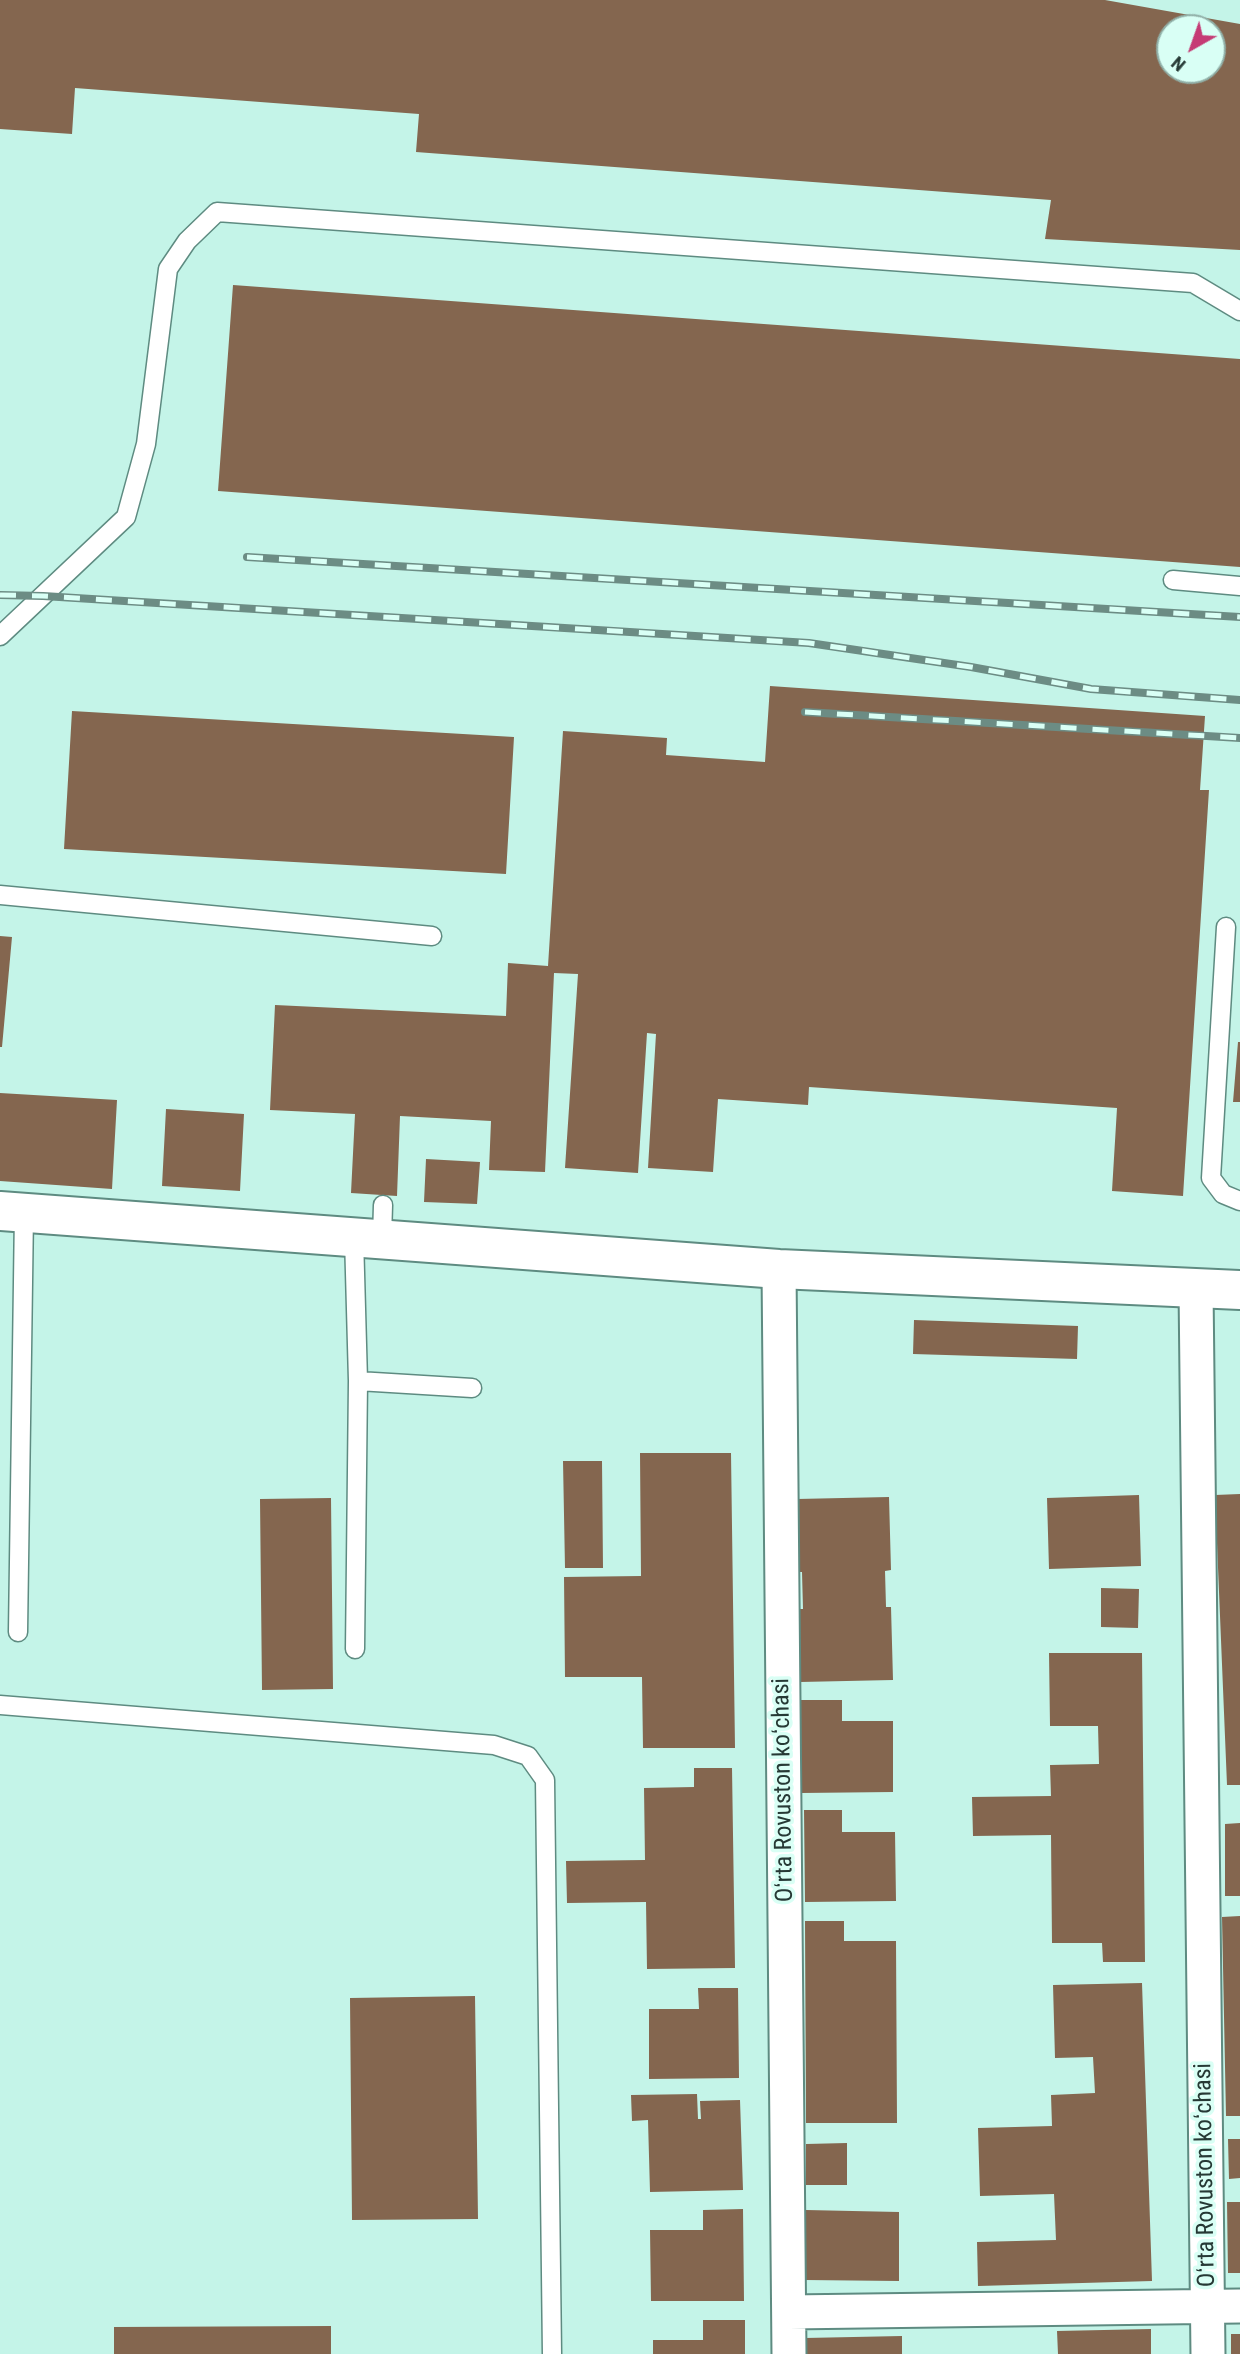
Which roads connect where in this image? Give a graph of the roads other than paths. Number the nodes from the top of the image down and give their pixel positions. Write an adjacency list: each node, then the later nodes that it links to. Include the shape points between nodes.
1 (1240, 311): 4 (lane, via 1193,283 217,212 187,241 168,269 146,444 126,517)
2 (1173, 580): 3 (lane)
3 (1240, 586)
4 (0, 636)
5 (0, 895): 7 (lane)
6 (1226, 927): 8 (lane, via 1211,1178 1223,1194)
7 (432, 936)
8 (1240, 1201)
9 (12, 1211): 10 (street); 16 (lane)
10 (373, 1227): 11 (street); 14 (lane)
11 (779, 1269): 12 (street); 21 (street, Oʻrta Rovuston koʻchasi)
12 (1196, 1287): 13 (street); 19 (street, Oʻrta Rovuston koʻchasi)
13 (1240, 1290)
14 (358, 1381): 15 (lane); 17 (lane)
15 (472, 1388)
16 (18, 1632)
17 (355, 1649)
18 (0, 1705): 22 (lane, via 494,1745 528,1756 545,1780)
19 (1207, 2306): 20 (street, Oʻrta Rovuston koʻchasi); 21 (street, Oʻrta Rovuston koʻchasi); 24 (street, Oʻrta Rovuston koʻchasi)
20 (1240, 2306)
21 (789, 2312): 23 (street, Oʻrta Rovuston koʻchasi)
22 (552, 2354)
23 (789, 2354)
24 (1208, 2354)

